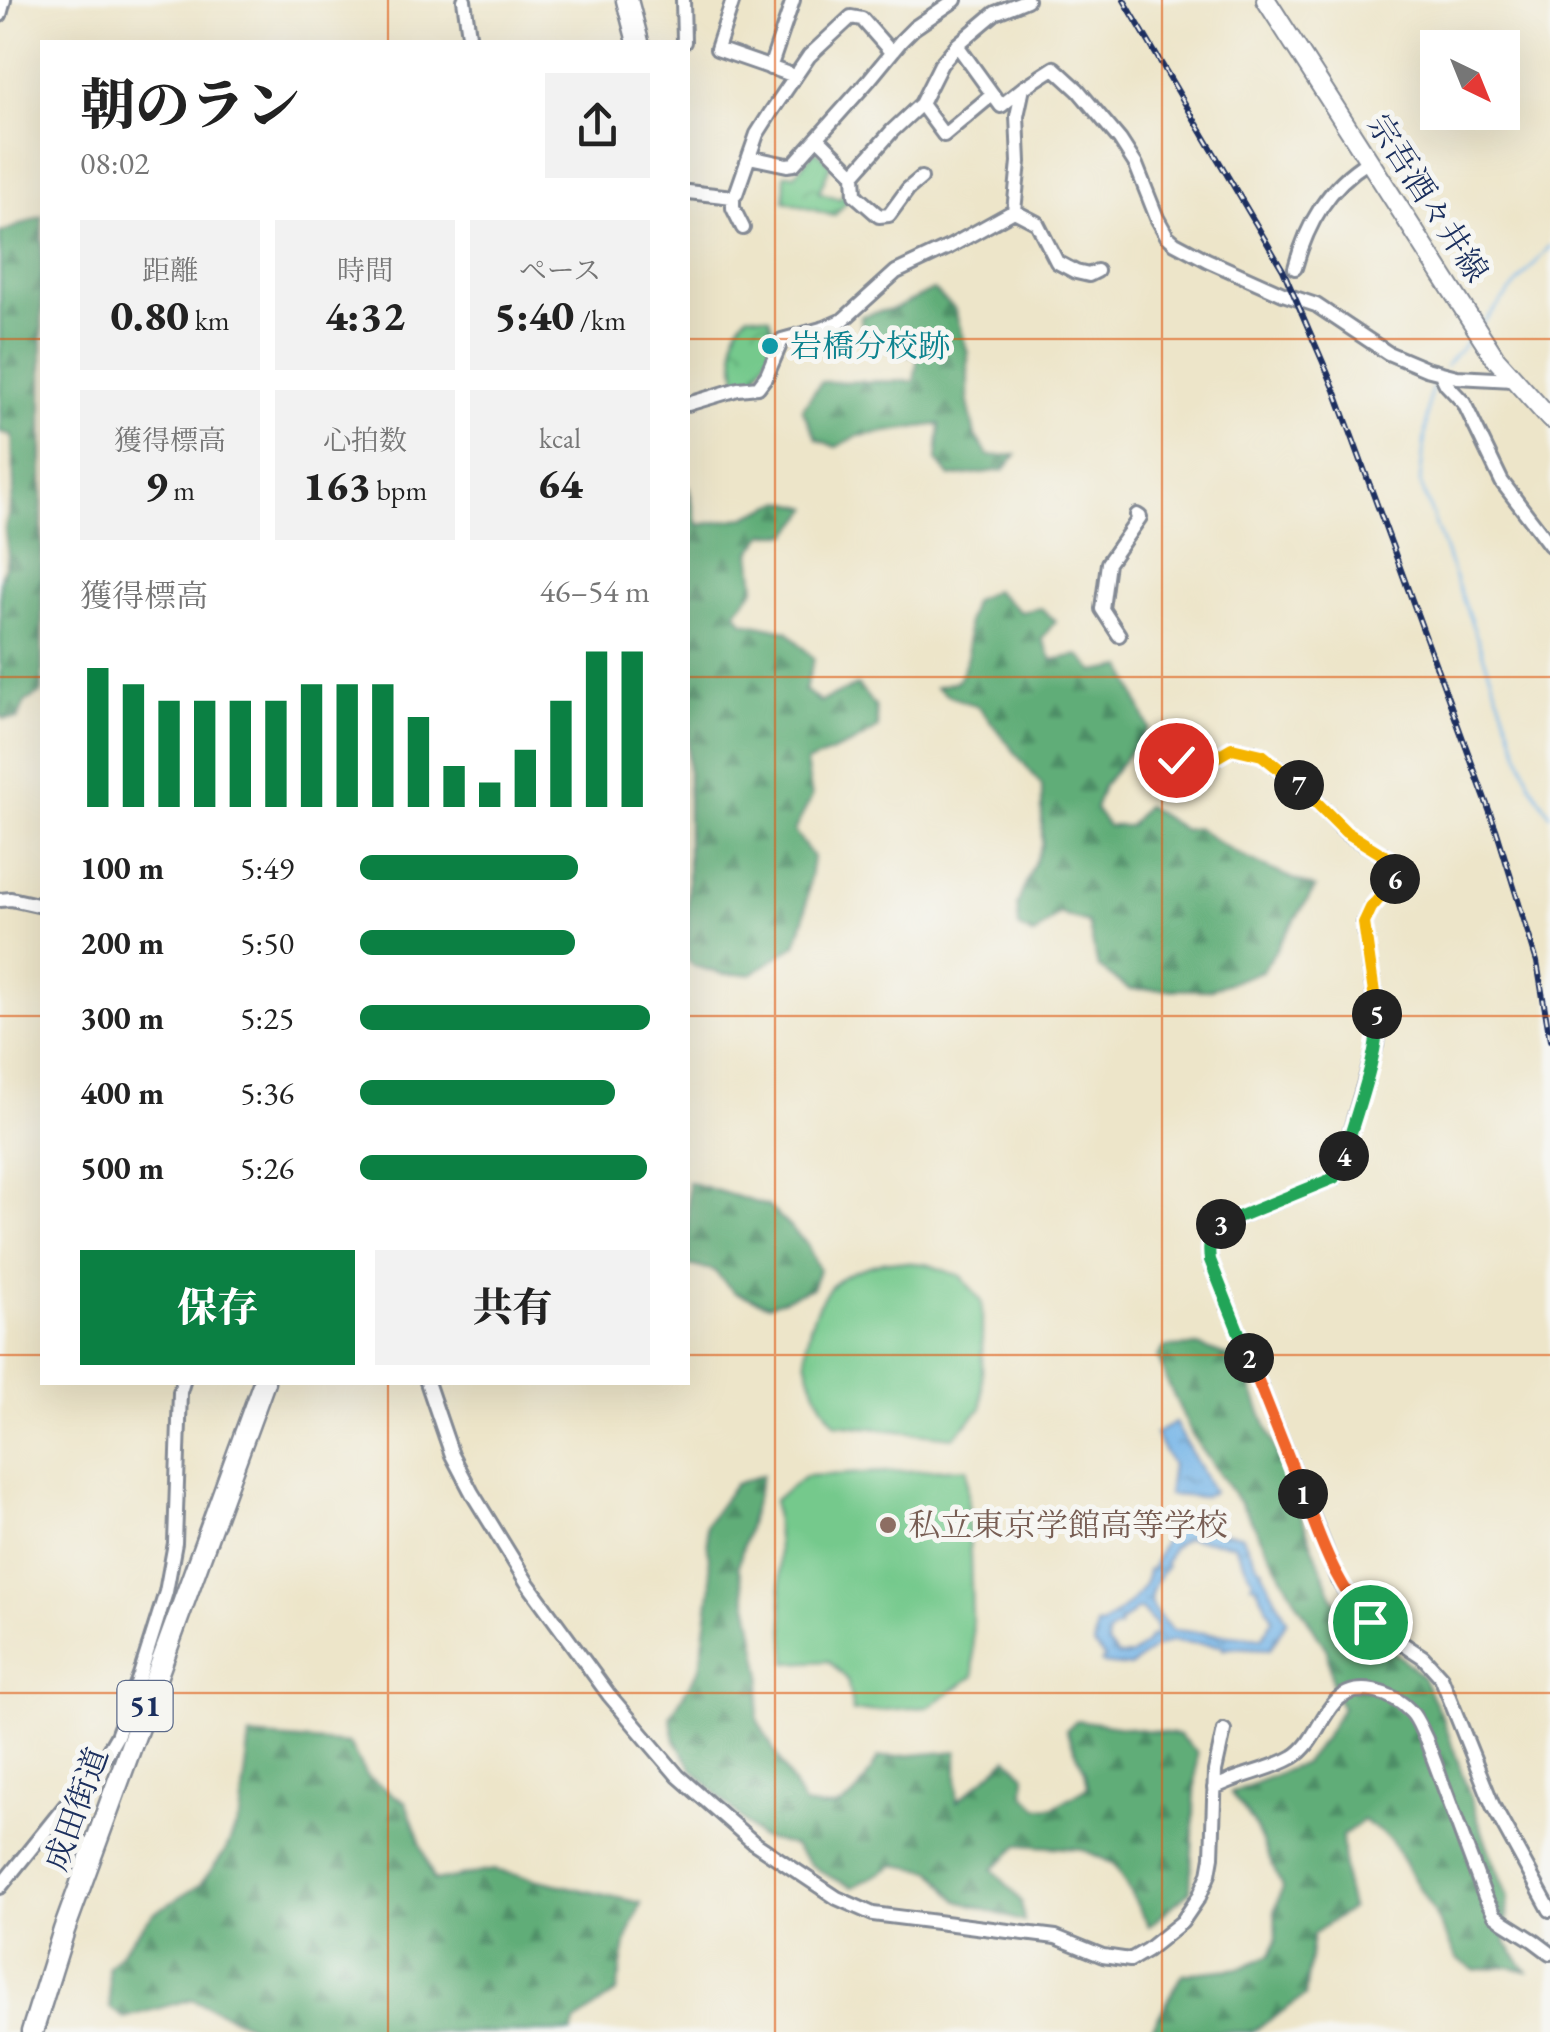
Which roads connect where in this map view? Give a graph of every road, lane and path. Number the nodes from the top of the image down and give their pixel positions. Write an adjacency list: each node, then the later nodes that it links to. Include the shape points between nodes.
1 (4, 0): 12 (street)
2 (464, 0): 13 (street)
3 (628, 0): 14 (highway)
4 (683, 0): 15 (street)
5 (733, 0): 18 (street, via 717,50)
6 (793, 0): 18 (street)
7 (955, 0): 17 (street)
8 (984, 0): 11 (street)
9 (1027, 0): 11 (street)
10 (1266, 0): 25 (main road, 宗吾酒々井線)
11 (995, 12): 16 (street)
12 (0, 16)
13 (470, 40)
14 (638, 40)
15 (684, 40)
16 (957, 45): 21 (street); 22 (street)
17 (892, 52): 19 (street, via 862,19 851,17); 23 (street)
18 (770, 68): 19 (street)
19 (796, 76): 24 (street)
20 (1023, 88): 21 (street, via 1001,106); 30 (street); 34 (street, via 1054,68 1078,90 1128,152 1175,243 1316,305 1388,353)
21 (992, 95): 22 (street, via 944,134)
22 (920, 104): 26 (street)
23 (818, 138): 24 (street, via 794,164); 26 (street)
24 (749, 156): 29 (street)
25 (1369, 161): 32 (street, via 1327,197); 35 (main road, 宗吾酒々井線)
26 (854, 174): 27 (street, via 854,194 879,216)
27 (921, 178)
28 (690, 192): 29 (street)
29 (733, 197): 31 (street)
30 (1014, 211): 33 (street, via 1036,222 1057,262 1089,275); 36 (street, via 896,272 843,320 782,340 758,387)
31 (743, 228)
32 (1295, 268)
33 (1097, 271)
34 (1442, 374): 35 (street); 39 (street, via 1464,402 1502,482)
35 (1513, 380): 37 (main road, 宗吾酒々井線)
36 (690, 403)
37 (1550, 419)
38 (1137, 515): 40 (street, via 1108,563 1102,609)
39 (1550, 545)
40 (1119, 635)
41 (1176, 760): 50 (street, via 1194,770 1232,748 1262,755 1346,832 1402,871 1364,923 1378,1026 1340,1167 1334,1178 1224,1222 1212,1233 1210,1260 1338,1580 1370,1622 1423,1656 1441,1677 1493,1806)
42 (0, 900): 43 (street)
43 (40, 906)
44 (182, 1385): 49 (street, via 175,1542 140,1675 106,1756)
45 (263, 1385): 52 (highway, 成田街道 / 51)
46 (428, 1385): 48 (street, via 472,1493 609,1695 721,1815 837,1898 873,1914 1056,1937 1130,1960 1182,1922 1199,1896 1212,1857)
47 (1224, 1730): 48 (street)
48 (1214, 1788): 51 (street, via 1304,1749 1337,1700 1351,1692 1386,1695 1402,1703 1420,1727 1485,1898 1496,1915)
49 (0, 1886)
50 (1550, 1910)
51 (1550, 1953)
52 (32, 2032)

